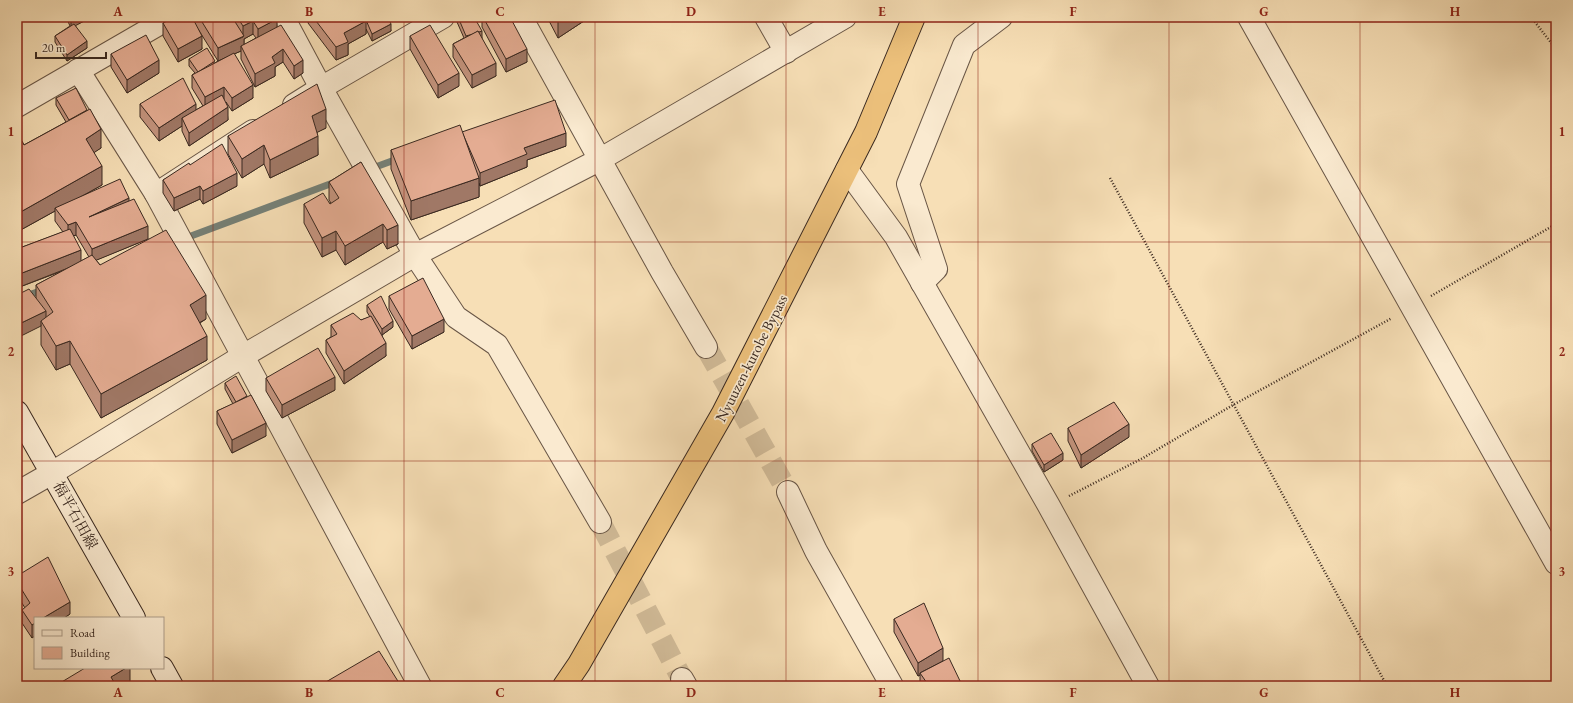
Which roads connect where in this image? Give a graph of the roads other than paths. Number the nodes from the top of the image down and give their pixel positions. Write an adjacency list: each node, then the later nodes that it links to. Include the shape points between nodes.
1 (171, 17): 11 (street)
2 (283, 17): 12 (street)
3 (443, 17): 12 (street)
4 (521, 17): 14 (street)
5 (766, 17): 10 (street)
6 (845, 17): 10 (street)
7 (914, 17): 15 (highway, Nyuuzen-kurobe Bypass, via 866,132)
8 (1001, 17): 18 (street, via 964,45 908,184 936,269)
9 (1249, 17): 26 (street)
10 (786, 52): 14 (street)
11 (78, 70): 13 (street); 16 (street)
12 (321, 88): 16 (street); 17 (street)
13 (17, 106)
14 (599, 160): 17 (street); 19 (street)
15 (847, 170): 18 (street, via 896,237); 31 (highway, Nyuuzen-kurobe Bypass, via 723,413)
16 (156, 194): 20 (street)
17 (415, 255): 20 (street); 25 (street, via 456,317 498,345)
18 (922, 283): 33 (street)
19 (706, 347)
20 (243, 356): 22 (street); 30 (street)
21 (17, 412): 22 (street, 福平石田線)
22 (52, 473): 24 (street); 27 (street, 福平石田線)
23 (788, 492): 32 (street, via 816,551)
24 (17, 493)
25 (600, 522)
26 (1556, 562)
27 (133, 617)
28 (163, 669): 29 (street)
29 (172, 686)
30 (420, 686)
31 (564, 686)
32 (892, 686)
33 (1148, 686)

